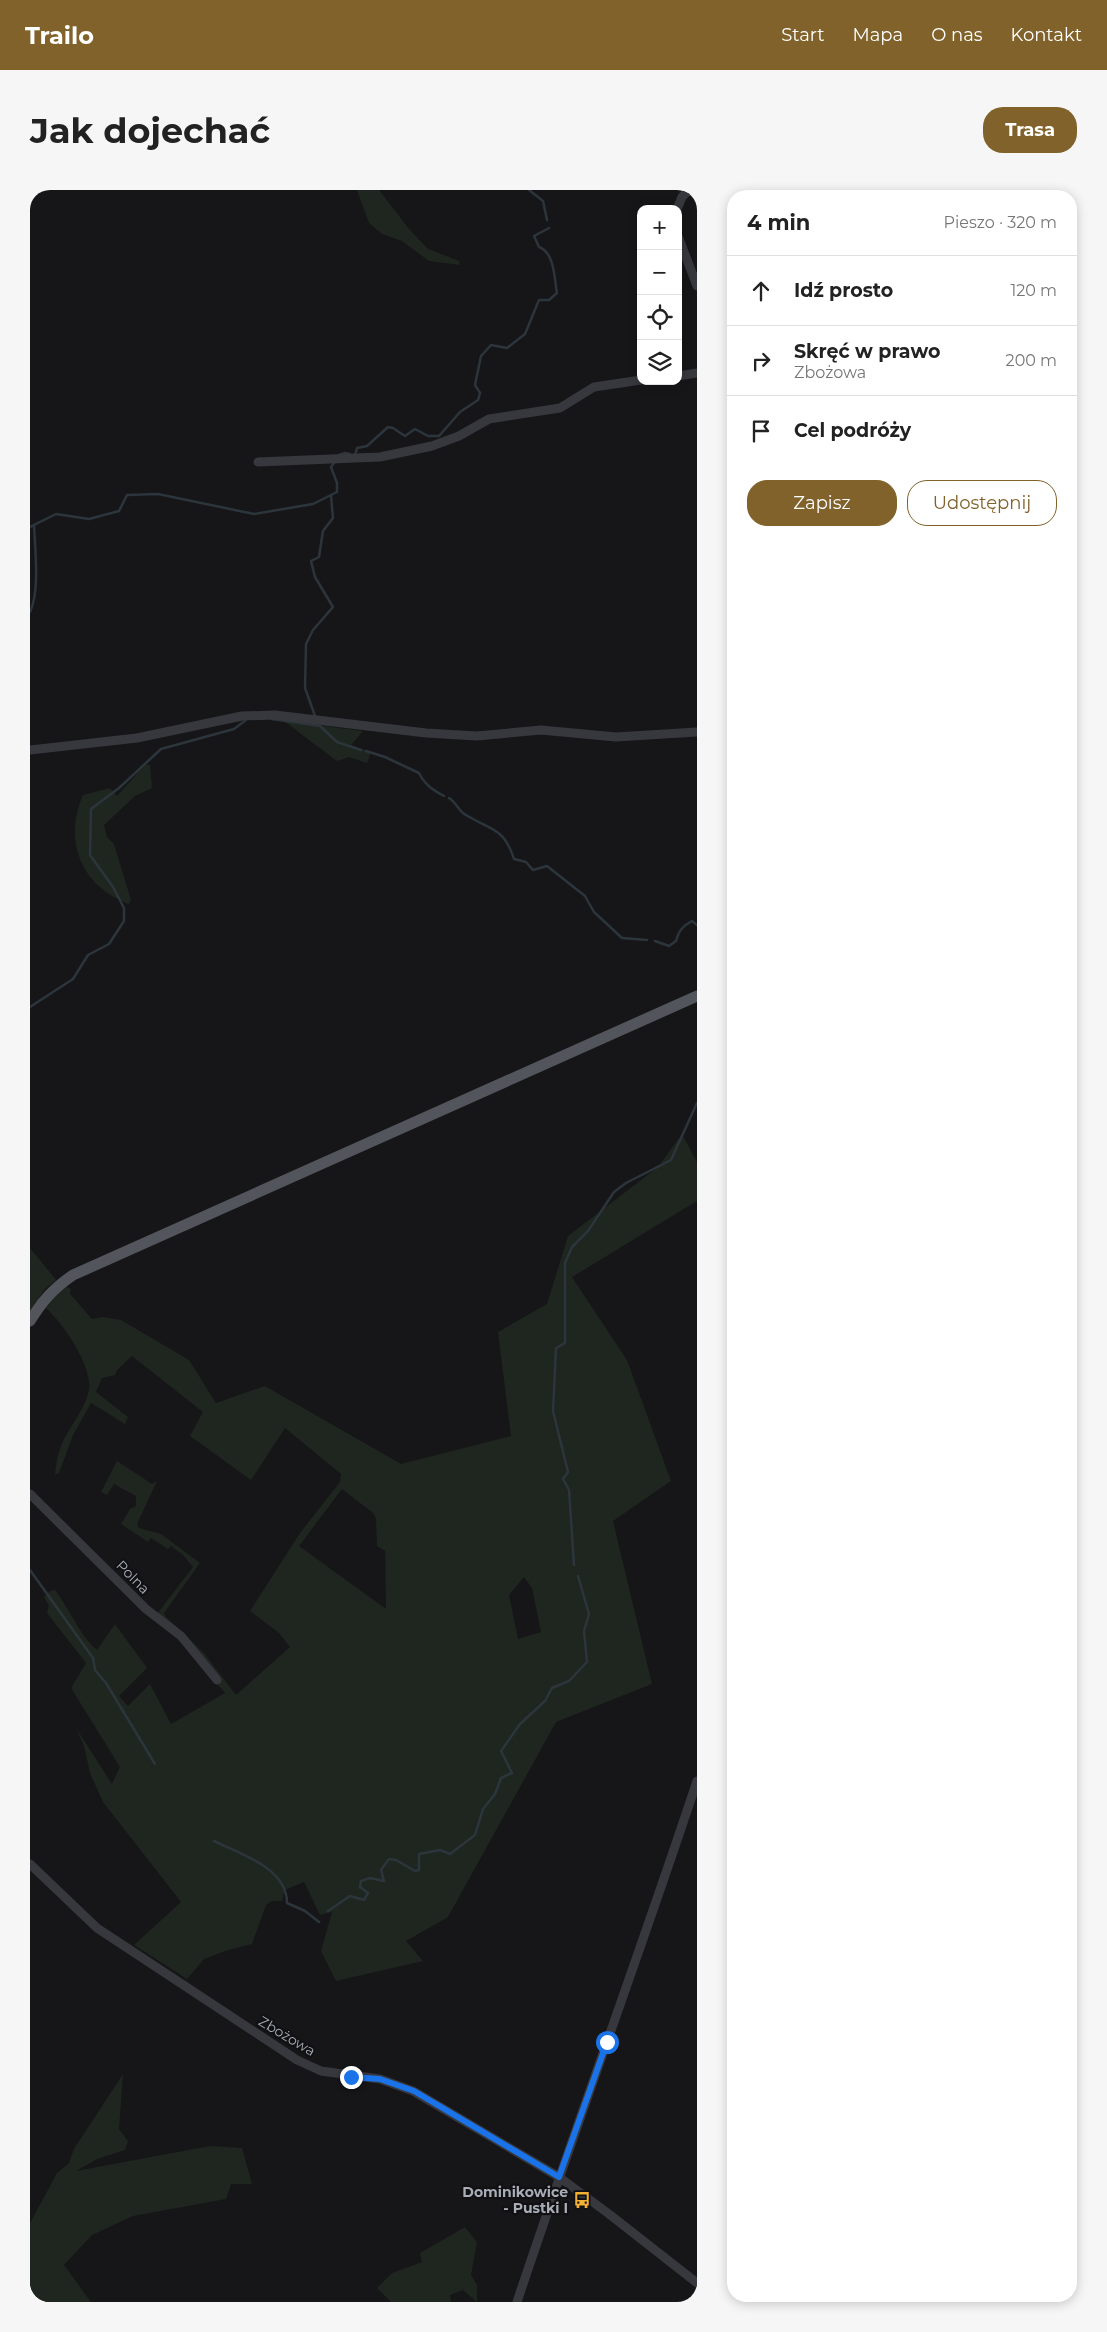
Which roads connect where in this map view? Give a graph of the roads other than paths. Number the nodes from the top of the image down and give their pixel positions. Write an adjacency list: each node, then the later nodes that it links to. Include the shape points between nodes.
1 (689, 190): 2 (street)
2 (679, 205)
3 (682, 247): 4 (street)
4 (697, 286)
5 (697, 374): 6 (street)
6 (682, 376)
7 (637, 381): 8 (street, via 594,387 560,408 489,419 459,436 432,446 380,457)
8 (258, 462)
9 (697, 732): 10 (street, via 616,737 541,730 477,736 276,715 242,716 137,738)
10 (30, 750)
11 (697, 996): 12 (main road, via 73,1275 55,1287)
12 (30, 1321)
13 (30, 1494): 14 (street, Polna, via 146,1609 181,1636)
14 (217, 1680)
15 (697, 1781): 17 (street)
16 (30, 1864): 17 (street, Zbożowa, via 97,1928 297,2060 321,2071 399,2084)
17 (559, 2177): 18 (street, Zbożowa); 19 (street)
18 (697, 2283)
19 (517, 2302)

